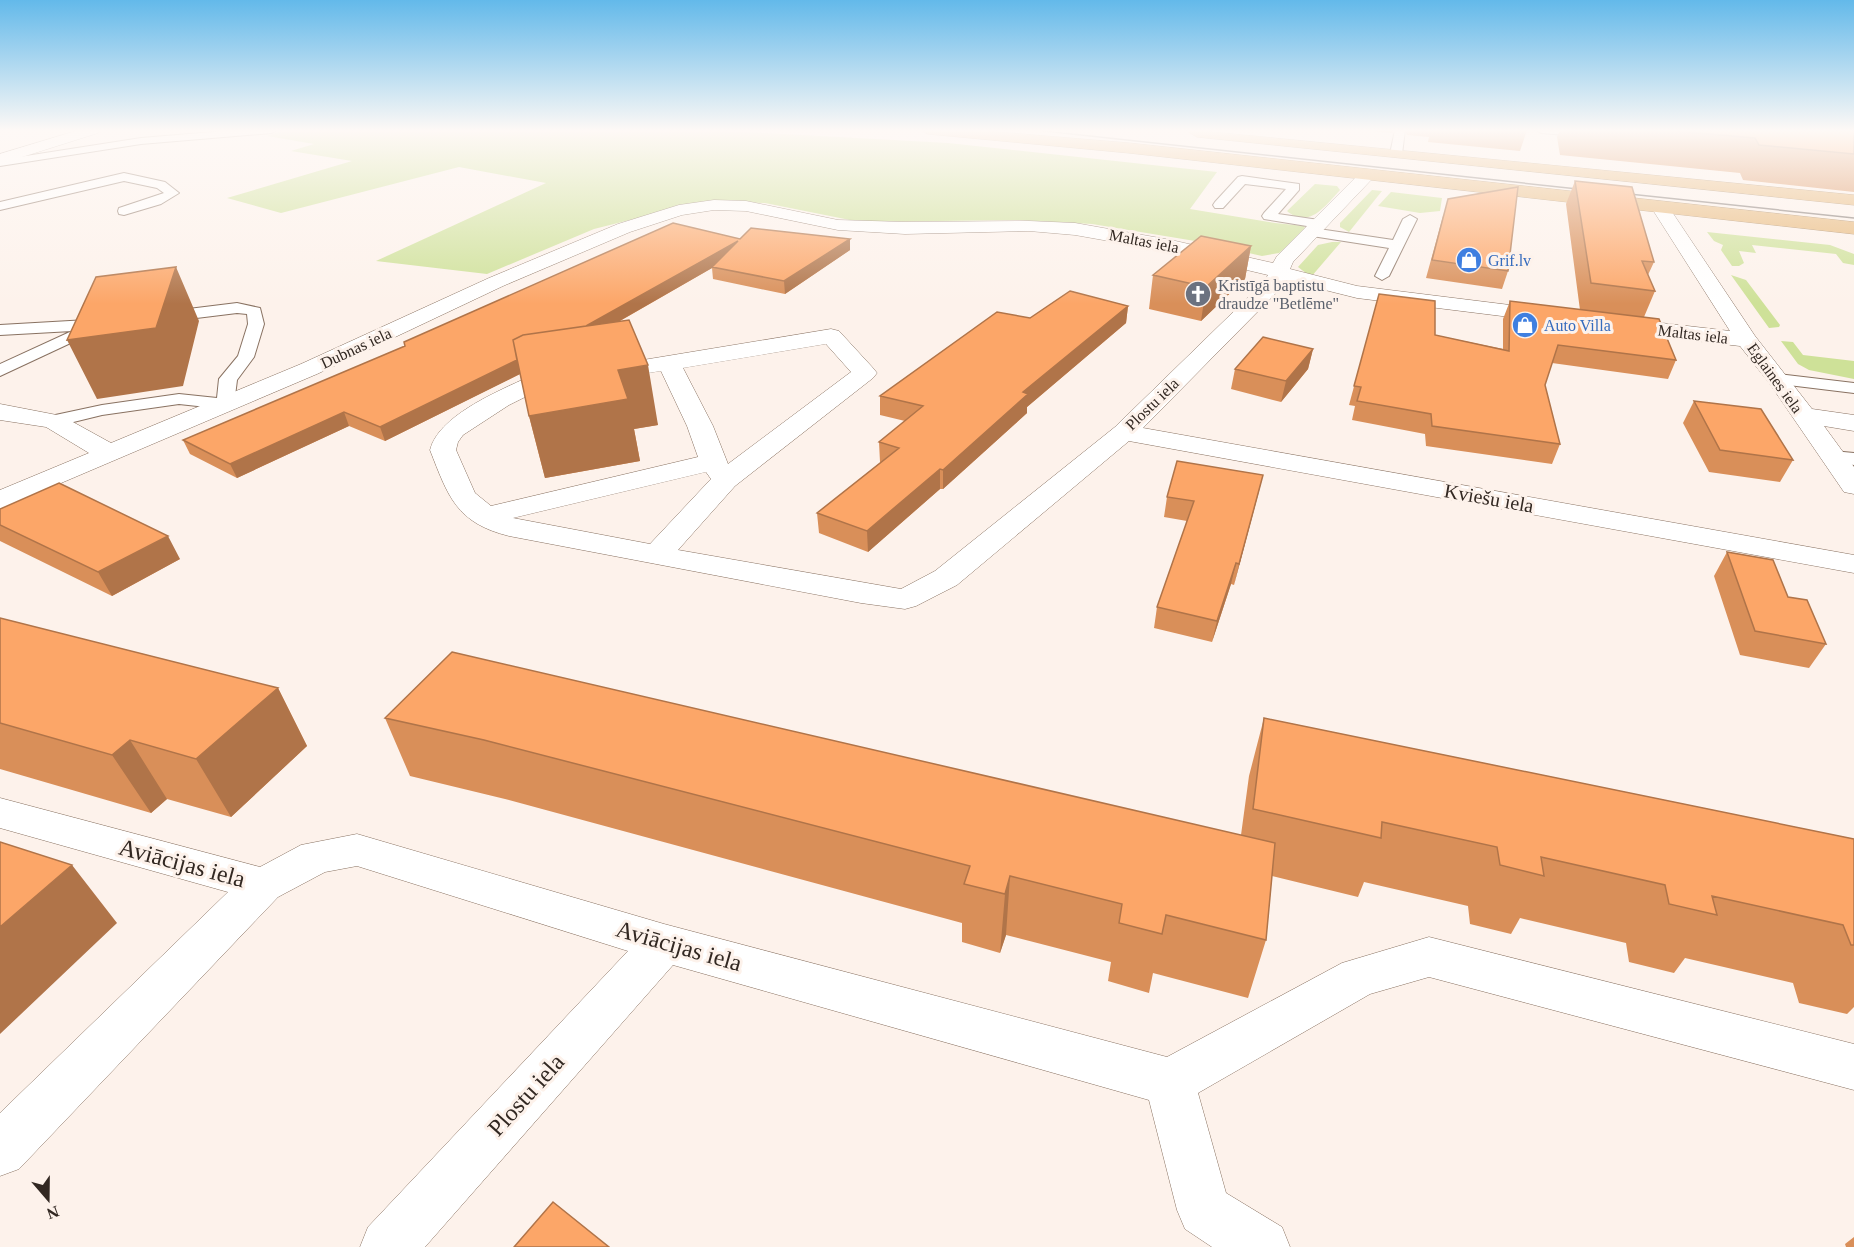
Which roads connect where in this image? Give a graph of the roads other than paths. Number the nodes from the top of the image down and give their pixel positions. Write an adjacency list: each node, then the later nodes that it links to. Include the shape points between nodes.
1 (76, 188): 12 (lane)
2 (166, 188): 14 (lane, via 173,193)
3 (1234, 188): 11 (lane)
4 (1294, 188): 16 (lane, via 1269,216)
5 (1354, 188): 16 (street, Plostu iela)
6 (1482, 188): 13 (highway)
7 (1652, 188): 13 (highway)
8 (1738, 188): 9 (highway)
9 (1854, 200)
10 (714, 205): 19 (street, Maltas iela, via 746,206 838,225 1075,229 1171,246); 32 (street, Dubnas iela, via 679,210 624,228)
11 (1219, 205)
12 (0, 206)
13 (1660, 207): 17 (highway); 27 (street, Eglaines iela)
14 (124, 211)
15 (1410, 219): 18 (lane)
16 (1316, 228): 18 (lane); 19 (street, Plostu iela, via 1284,260)
17 (1854, 228)
18 (1397, 245): 20 (lane)
19 (1278, 272): 21 (street, Maltas iela, via 1357,292); 37 (street, Plostu iela, via 1273,285)
20 (1382, 276)
21 (1567, 318)
22 (143, 319): 32 (lane, via 237,308 254,311 256,324 246,357 228,379)
23 (120, 322): 25 (lane)
24 (1602, 323): 27 (street, Maltas iela)
25 (96, 325): 26 (lane); 29 (lane)
26 (0, 330)
27 (1747, 340): 30 (street, Eglaines iela)
28 (669, 363): 40 (street); 40 (street, via 831,336 865,373); 43 (street, via 531,385 454,430 443,450 463,497)
29 (0, 371)
30 (1778, 379): 31 (lane); 34 (street, Eglaines iela)
31 (1854, 388)
32 (225, 404): 35 (lane, via 179,399); 38 (street, Dubnas iela)
33 (0, 412): 35 (street)
34 (1803, 415): 36 (street); 39 (street, Eglaines iela)
35 (53, 421): 38 (street)
36 (1854, 423)
37 (1124, 432): 44 (street, Plostu iela, via 946,578 905,599); 45 (street, Kviešu iela)
38 (108, 453): 42 (street, Dubnas iela)
39 (1844, 458): 41 (street, Eglaines iela)
40 (719, 471): 43 (street); 44 (street)
41 (1854, 486)
42 (0, 500)
43 (486, 516): 44 (street, via 533,534)
44 (658, 554)
45 (1854, 564)
46 (0, 813): 47 (street, Aviācijas iela)
47 (263, 885): 48 (street, Aviācijas iela, via 316,857 357,850); 51 (street)
48 (664, 943): 50 (street, Aviācijas iela); 52 (street, Plostu iela)
49 (1854, 1067): 50 (street, via 1429,957 1359,977)
50 (1170, 1082): 53 (street, via 1204,1210)
51 (0, 1150)
52 (388, 1247)
53 (1262, 1247)

